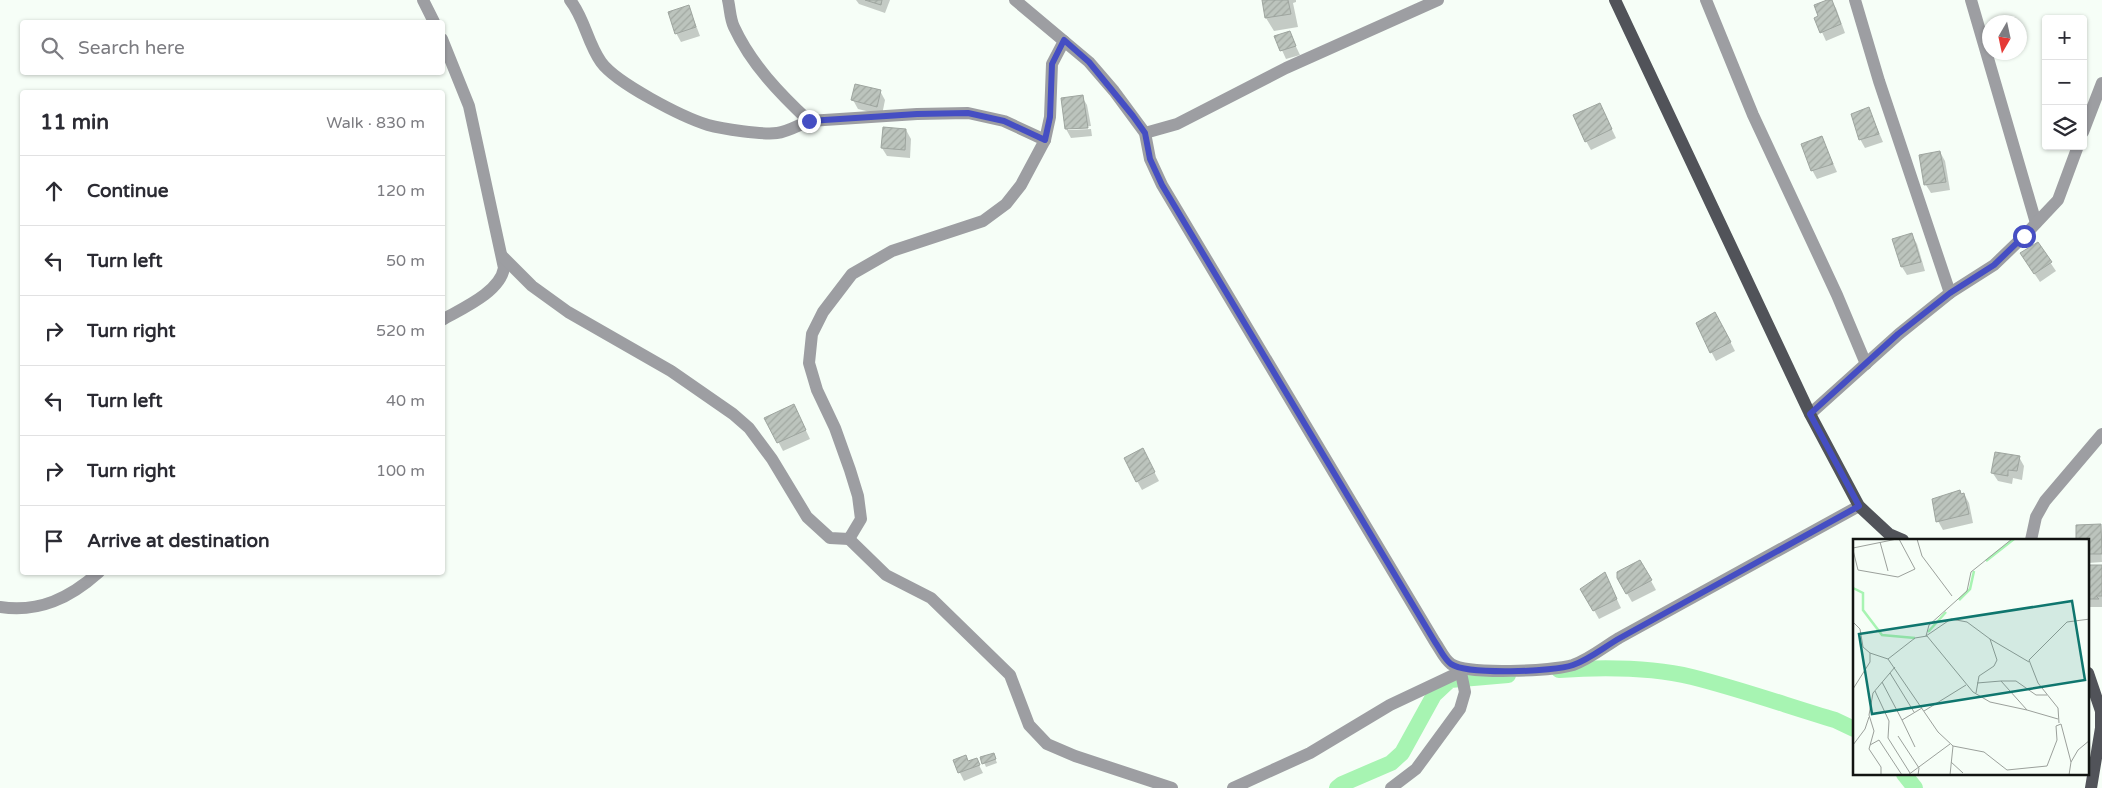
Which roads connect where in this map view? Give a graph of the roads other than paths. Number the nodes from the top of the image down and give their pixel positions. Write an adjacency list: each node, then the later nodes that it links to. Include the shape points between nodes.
1 (422, 0): 10 (street)
2 (570, 0): 14 (street, via 580,12 601,62 618,80 656,101 709,125 747,131 777,133)
3 (728, 0): 14 (street, via 733,26 758,66 783,97)
4 (1015, 0): 11 (street)
5 (1438, 0): 16 (street, via 1286,68 1177,124)
6 (1615, 0): 24 (main road)
7 (1706, 0): 23 (street)
8 (1855, 0): 21 (street)
9 (1971, 0): 19 (street)
10 (433, 20)
11 (1064, 40): 16 (street, via 1089,62); 17 (street, via 1052,64 1050,117)
12 (445, 46): 20 (street, via 469,106)
13 (2102, 83): 15 (street)
14 (809, 121): 17 (street, via 968,113 1004,121)
15 (2087, 122)
16 (1145, 133): 32 (street, via 1150,159 1162,185 1435,642 1449,663)
17 (1045, 140): 27 (street, via 1021,185 1006,204 983,221 892,251 852,274 812,334 809,363 858,496 861,519)
18 (2077, 150): 19 (street, via 2058,200)
19 (2036, 223): 21 (street, via 1994,265)
20 (502, 256): 22 (street, via 502,277 481,297); 27 (street, via 532,286 568,312 672,371 733,414 749,428 772,459 807,517 830,538)
21 (1950, 293): 23 (street)
22 (445, 318)
23 (1866, 364): 24 (street)
24 (1810, 414): 26 (main road)
25 (2102, 434): 29 (street, via 2045,501 2036,517)
26 (1859, 506): 28 (main road, via 1889,534); 32 (street, via 1571,666)
27 (849, 539): 35 (street, via 886,575 931,598 1010,675 1029,725 1047,744)
28 (1902, 539)
29 (2031, 539)
30 (96, 575): 31 (street, via 80,590 41,607)
31 (0, 607)
32 (1461, 673): 36 (street, via 1390,705 1310,753); 37 (street, via 1465,692 1460,709 1416,769)
33 (2090, 678): 34 (main road)
34 (2100, 696): 38 (main road, via 2101,728)
35 (1172, 788)
36 (1233, 788)
37 (1391, 788)
38 (2091, 788)

